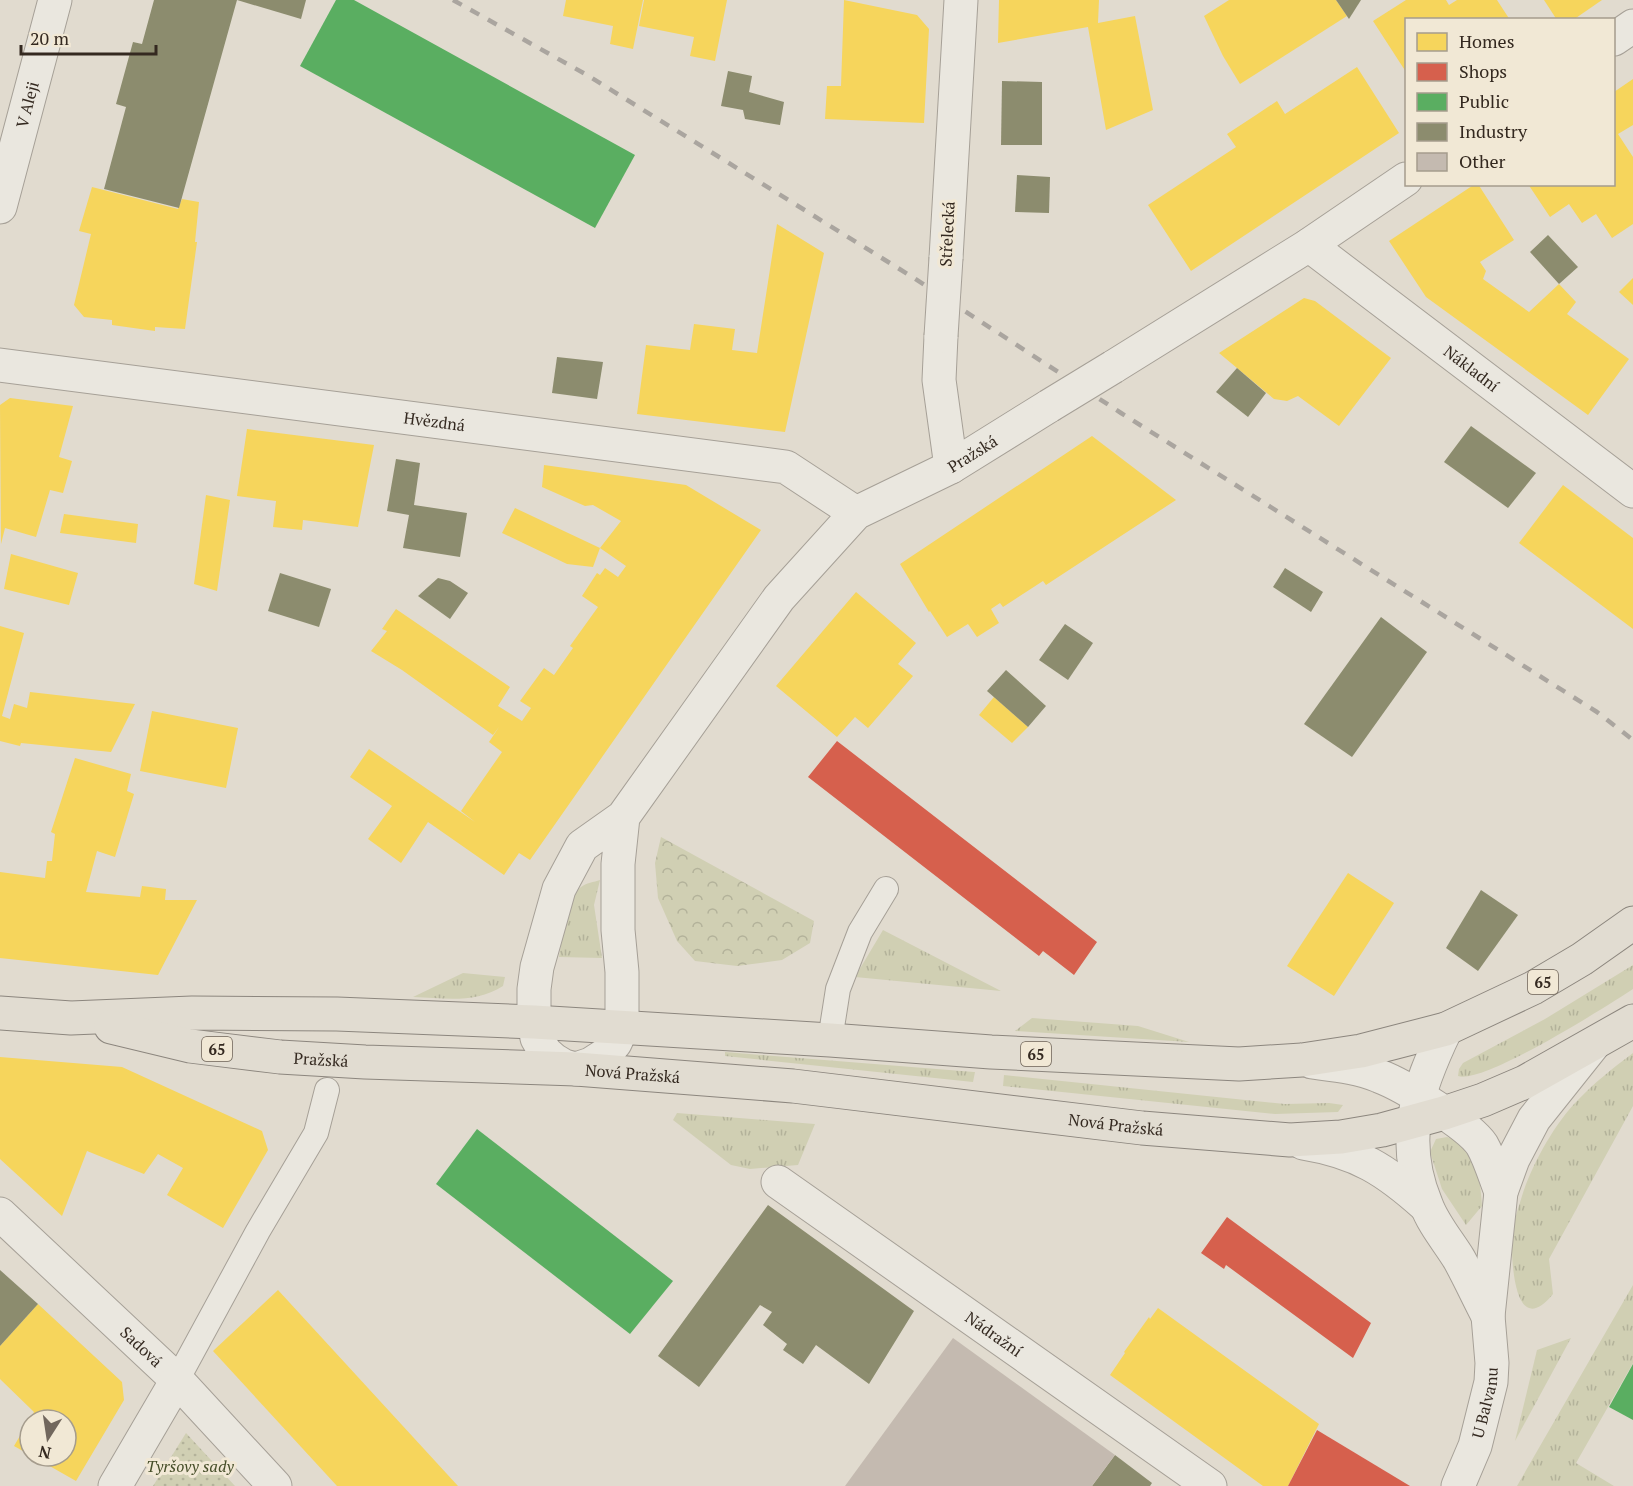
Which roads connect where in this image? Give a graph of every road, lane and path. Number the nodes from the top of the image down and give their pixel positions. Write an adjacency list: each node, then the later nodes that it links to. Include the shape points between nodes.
1 (55, 0): 6 (street, V Aleji)
2 (961, 0): 9 (street, Střelecká, bridge, via 939,381)
3 (1633, 26): 4 (street)
4 (1615, 38)
5 (1405, 180): 7 (street, Pražská)
6 (0, 207)
7 (1309, 245): 9 (street, Pražská, bridge); 10 (street, Nákladní)
8 (0, 365): 11 (street, Hvězdná, via 786,467)
9 (951, 467): 11 (street, Pražská)
10 (1633, 491)
11 (856, 513): 12 (street, Pražská, via 779,598)
12 (623, 817): 18 (street, Pražská, via 582,846 559,889 537,967); 19 (street, Pražská, via 618,864)
13 (886, 889): 21 (lane, via 860,932 838,989)
14 (1633, 922): 20 (main road, 65, via 1533,988)
15 (0, 1013): 16 (main road, Pražská / 65)
16 (71, 1018): 18 (main road, Pražská / 65, via 192,1013 337,1014); 24 (main road, Pražská / 65, via 190,1046 280,1057)
17 (1633, 1021): 22 (main road, Nová Pražská / 65)
18 (534, 1022): 19 (main road, Pražská / 65); 24 (street, Pražská, via 545,1052 564,1066)
19 (622, 1028): 21 (main road, 65); 24 (street, Pražská, via 605,1055)
20 (1446, 1029): 23 (main road, 65, via 1360,1051); 26 (street, U Balvanu, via 1427,1070)
21 (830, 1040): 23 (main road, 65, via 1228,1064)
22 (1593, 1045): 26 (main road, Nová Pražská / 65, via 1526,1082); 29 (street, U Balvanu, via 1534,1119)
23 (1302, 1060): 26 (street, U Balvanu, via 1380,1076)
24 (576, 1069): 27 (main road, Nová Pražská / 65, via 793,1086 1142,1128)
25 (327, 1090): 33 (lane, via 316,1133)
26 (1425, 1111): 27 (main road, Nová Pražská / 65, via 1382,1130); 29 (street, U Balvanu, via 1474,1136); 30 (street, U Balvanu, via 1413,1151)
27 (1290, 1140): 30 (street, U Balvanu, via 1355,1156 1399,1182)
28 (778, 1182): 36 (street, Nádražní)
29 (1501, 1192): 32 (street, U Balvanu)
30 (1426, 1206): 32 (street, U Balvanu)
31 (0, 1214): 33 (street, Sadová)
32 (1488, 1316): 37 (street, U Balvanu, via 1491,1382 1475,1446)
33 (177, 1380): 34 (street); 35 (street, Sadová)
34 (115, 1486)
35 (275, 1486)
36 (1210, 1486)
37 (1458, 1486)

